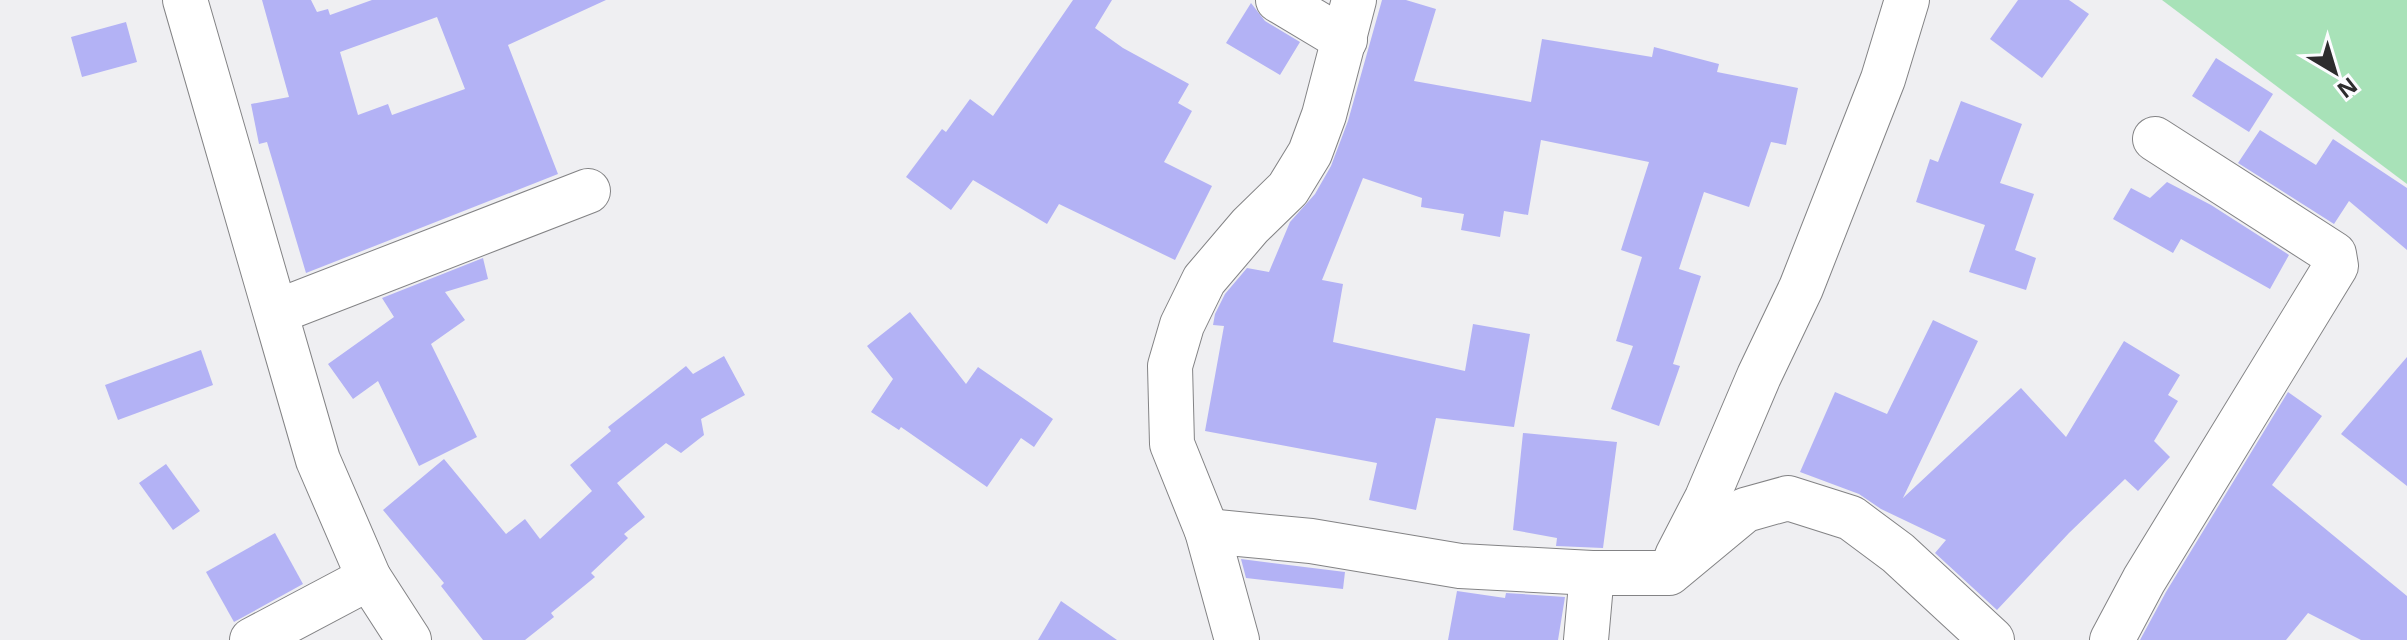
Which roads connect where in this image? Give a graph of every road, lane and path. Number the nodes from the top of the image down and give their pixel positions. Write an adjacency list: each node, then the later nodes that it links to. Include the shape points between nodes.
1 (185, 0): 7 (street)
2 (1278, 0): 4 (street)
3 (1907, 0): 10 (street, via 1883,79 1801,288)
4 (1350, 20): 8 (street, via 1310,153 1288,189 1204,280 1170,366 1172,444)
5 (2155, 139): 17 (street, via 2334,254 2336,266)
6 (588, 191): 7 (street)
7 (276, 312): 11 (street, via 318,460)
8 (1207, 531): 9 (street, via 1311,541 1460,566); 14 (street)
9 (1592, 573): 10 (street); 15 (street)
10 (1669, 573): 16 (street, via 1745,510 1788,498 1851,518 1898,553)
11 (369, 578): 12 (street); 13 (street)
12 (252, 640)
13 (409, 640)
14 (1237, 640)
15 (1586, 640)
16 (1992, 640)
17 (2112, 640)

